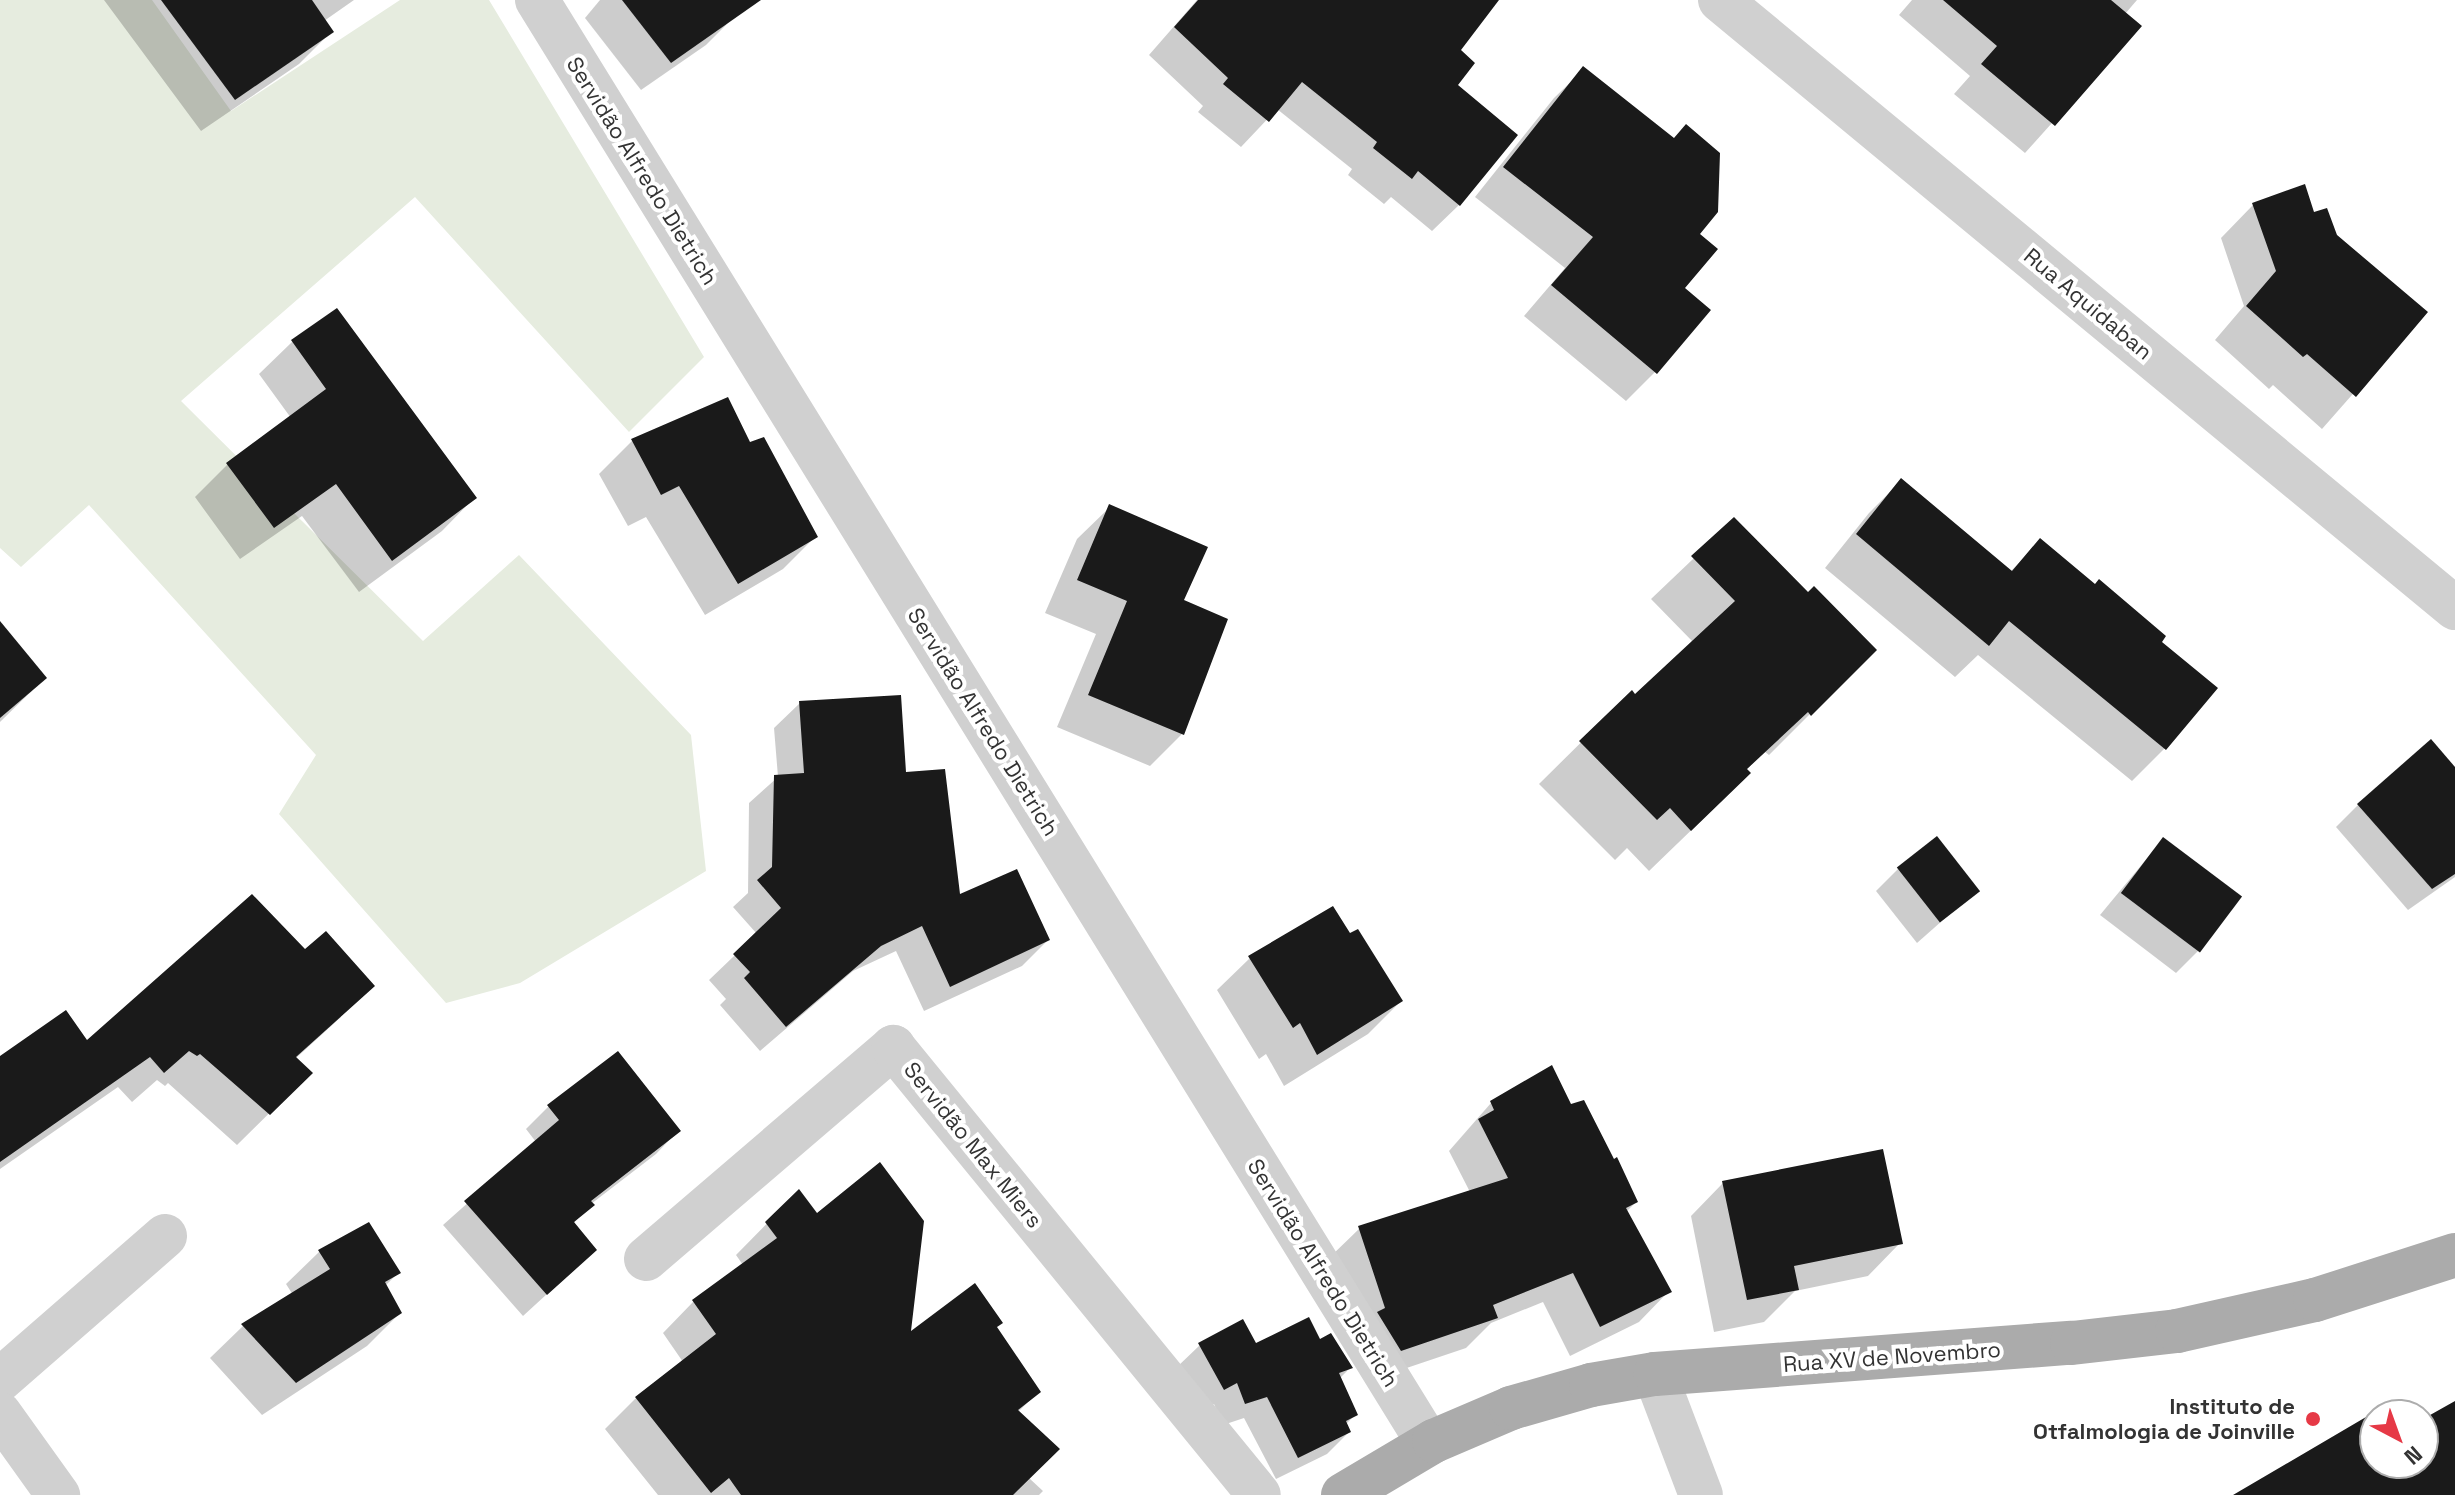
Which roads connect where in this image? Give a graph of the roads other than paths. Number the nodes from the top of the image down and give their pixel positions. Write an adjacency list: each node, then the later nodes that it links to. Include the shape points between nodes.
1 (537, 0): 10 (street, Servidão Alfredo Dietrich)
2 (1720, 0): 3 (street, Rua Aquidaban)
3 (2455, 608)
4 (165, 1236): 8 (street)
5 (2455, 1255): 7 (main road, Rua XV de Novembro, via 2315,1300 2177,1331)
6 (646, 1259): 12 (street, Servidão Max Miers, via 893,1047)
7 (1655, 1374): 10 (main road, Rua XV de Novembro, via 1591,1385 1511,1408); 14 (street)
8 (0, 1380)
9 (0, 1414): 11 (street)
10 (1429, 1444): 13 (main road, Rua XV de Novembro)
11 (58, 1495)
12 (1259, 1495)
13 (1343, 1495)
14 (1701, 1495)

